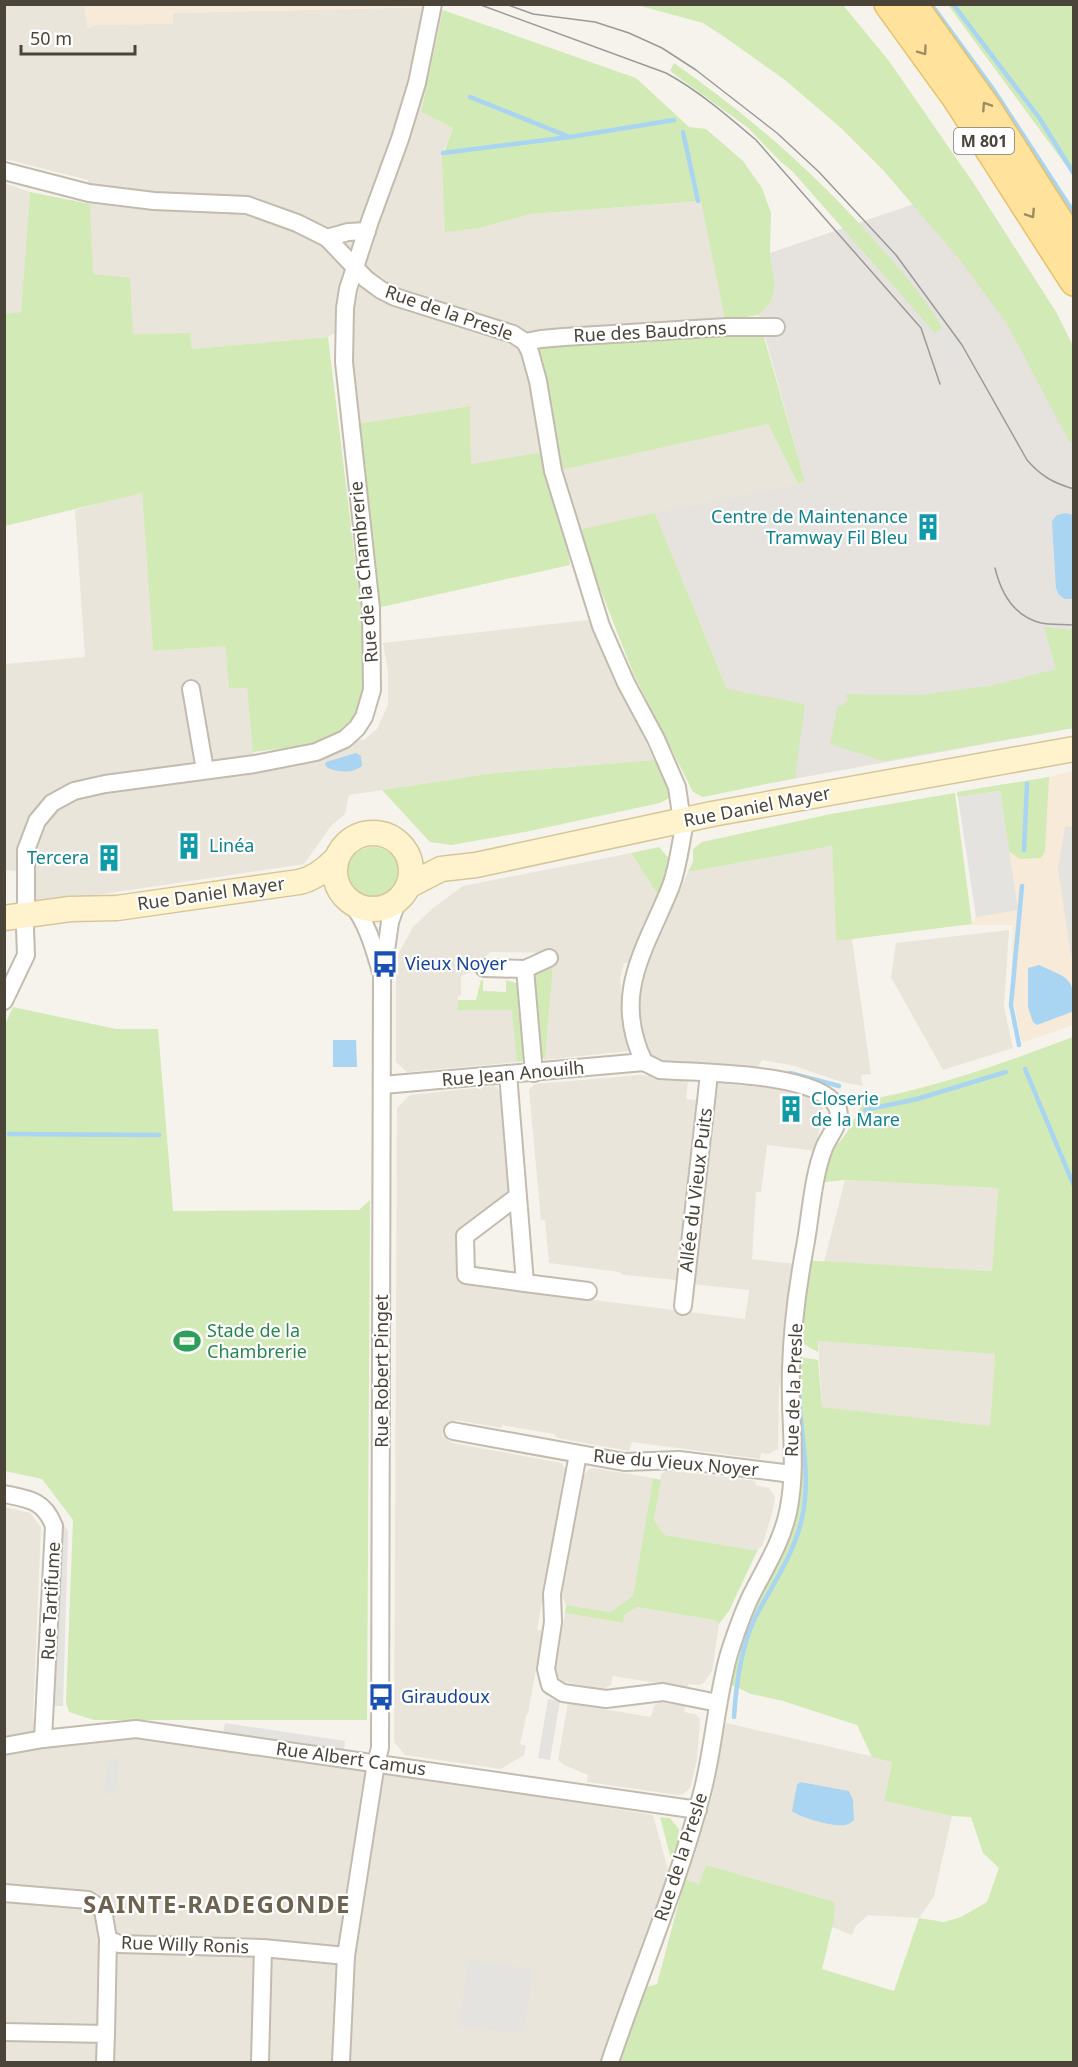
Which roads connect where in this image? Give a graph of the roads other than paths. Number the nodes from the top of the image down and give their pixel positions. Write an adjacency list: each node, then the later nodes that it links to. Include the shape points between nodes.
1 (433, 4): 5 (street, Rue de la Chambrerie, via 417,83)
2 (888, 4): 9 (main road, M 801, one-way to 9, via 956,98)
3 (913, 4): 7 (main road, M 801, one-way to 3, via 988,109)
4 (4, 171): 6 (street, Rue de la Presle, via 89,193 154,201 247,205)
5 (367, 231): 6 (street); 8 (street, Rue de la Chambrerie)
6 (327, 238): 8 (street, Rue de la Presle)
7 (1074, 244)
8 (356, 267): 11 (street, Rue de la Presle, via 372,284 395,297 513,334); 14 (street, Rue de la Chambrerie, via 348,289 343,339 371,608 373,674 369,705 357,728 332,746 289,758)
9 (1074, 282)
10 (776, 327): 11 (street, Rue des Baudrons)
11 (525, 342): 15 (street, Rue de la Presle, via 538,381 554,471 602,626 677,787)
12 (191, 689): 14 (street)
13 (1074, 749): 15 (main road, Rue Daniel Mayer)
14 (205, 770): 22 (street, Rue de la Chambrerie, via 105,784 74,791 52,803 38,821 26,850)
15 (683, 824): 18 (main road, Rue Daniel Mayer); 28 (street, Rue de la Presle, via 671,885 640,956 632,985 632,1024)
16 (336, 859): 17 (main road, via 351,839 371,832 394,839); 19 (main road, Rue Daniel Mayer); 21 (main road, via 334,872)
17 (409, 859): 18 (main road, Rue Daniel Mayer); 20 (main road, via 411,871)
18 (441, 869): 20 (main road, Rue Daniel Mayer)
19 (306, 880): 21 (main road, Rue Daniel Mayer); 22 (main road, Rue Daniel Mayer, via 117,908 70,909)
20 (403, 893): 21 (main road, via 384,908 375,909 358,906); 23 (street, Rue Robert Pinget)
21 (346, 896): 23 (street)
22 (15, 923): 27 (street, Rue de la Chambrerie, via 26,955)
23 (380, 939): 32 (street, Rue Robert Pinget)
24 (549, 958): 26 (street)
25 (484, 968): 26 (street)
26 (525, 969): 29 (street)
27 (4, 1001)
28 (644, 1062): 29 (street, Rue Jean Anouilh); 31 (street, Rue de la Presle, via 660,1070)
29 (534, 1073): 30 (street, Rue Jean Anouilh)
30 (508, 1074): 32 (street, Rue Jean Anouilh); 33 (street)
31 (710, 1074): 36 (street, Allée du Vieux Puits); 39 (street, Rue de la Presle, via 764,1077 804,1085 829,1098 837,1107 835,1127 820,1158 802,1260 791,1370)
32 (383, 1085): 44 (street, Rue Robert Pinget, via 381,1687 380,1748)
33 (518, 1196): 34 (street); 34 (street, via 465,1236 466,1275)
34 (525, 1283): 35 (street)
35 (588, 1291)
36 (683, 1306)
37 (453, 1431): 38 (street, Rue du Vieux Noyer)
38 (578, 1454): 39 (street, Rue du Vieux Noyer, via 624,1462 679,1460); 41 (street, via 552,1594 553,1622 546,1670 550,1686 563,1693 606,1700 663,1692)
39 (792, 1474): 41 (street, Rue de la Presle, via 782,1534 740,1623)
40 (4, 1494): 42 (street, Rue Tartifume, via 40,1504 54,1526)
41 (718, 1703): 45 (street, Rue de la Presle)
42 (43, 1739): 43 (street, Rue Albert Camus); 44 (street, Rue Albert Camus, via 136,1729)
43 (4, 1746)
44 (376, 1763): 45 (street, Rue Albert Camus); 49 (street, Rue Robert Pinget)
45 (698, 1810): 55 (street, Rue de la Presle)
46 (4, 1893): 47 (street, Rue Willy Ronis, via 88,1900 103,1910)
47 (108, 1939): 48 (street, Rue Willy Ronis, via 118,1944); 51 (street, Rue Willy Ronis)
48 (263, 1948): 49 (street, Rue Willy Ronis); 53 (street)
49 (346, 1956): 54 (street, Rue Robert Pinget)
50 (4, 2032): 51 (street)
51 (106, 2034): 52 (street, Rue Willy Ronis)
52 (105, 2062)
53 (260, 2062)
54 (341, 2062)
55 (610, 2062)

